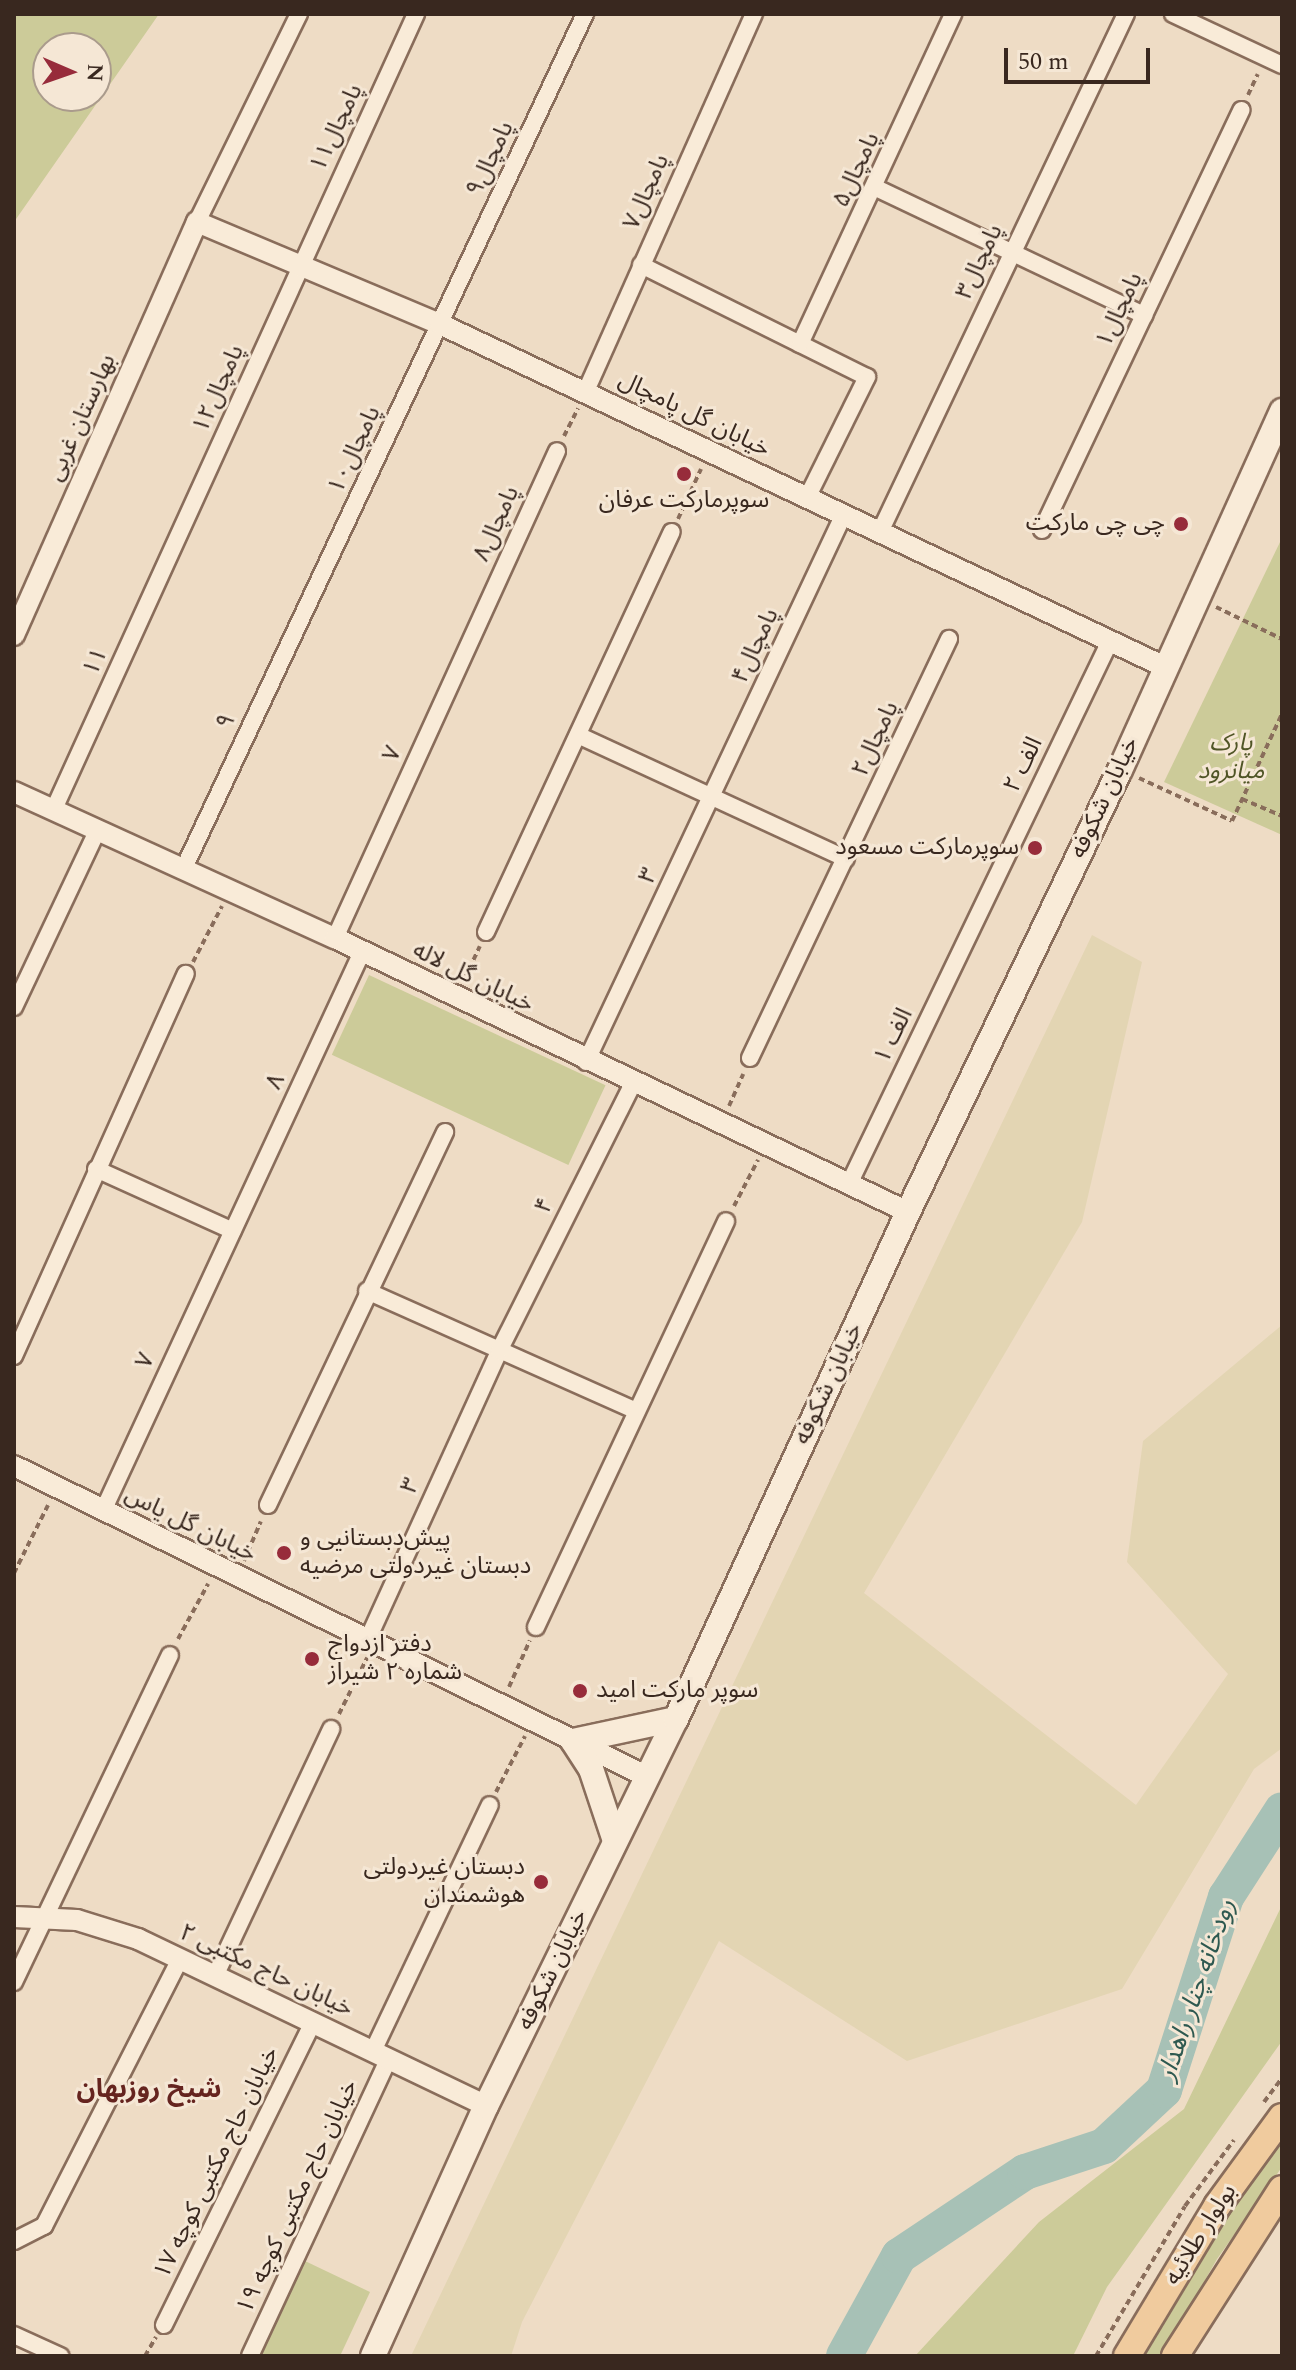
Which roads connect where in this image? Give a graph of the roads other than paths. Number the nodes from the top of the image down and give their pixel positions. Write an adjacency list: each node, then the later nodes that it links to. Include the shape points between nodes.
1 (299, 14): 11 (street)
2 (416, 14): 13 (street, پامچال۱۱)
3 (585, 14): 16 (street, پامچال۹)
4 (754, 14): 14 (street, پامچال۷)
5 (953, 14): 10 (street, پامچال۵)
6 (1126, 14): 12 (street, پامچال۳)
7 (1173, 14): 8 (street)
8 (1274, 61)
9 (1241, 110): 15 (street, پامچال۱)
10 (876, 188): 12 (street); 17 (street, پامچال۵)
11 (197, 222): 13 (street, خیابان گل پامچال); 28 (street, بهارستان غربی)
12 (1010, 255): 15 (street); 25 (street, پامچال۳)
13 (302, 262): 16 (street, خیابان گل پامچال); 26 (street, پامچال۱۲)
14 (641, 265): 17 (street); 18 (street, پامچال۷)
15 (1144, 315): 23 (street, پامچال۱)
16 (440, 324): 18 (street, خیابان گل پامچال); 27 (street, پامچال۱۰)
17 (800, 344): 21 (street, via 867,377)
18 (586, 391): 21 (street, خیابان گل پامچال)
19 (1282, 411): 31 (main road, خیابان شکوفه)
20 (557, 451): 32 (street, پامچال۸)
21 (807, 498): 22 (street, خیابان گل پامچال)
22 (843, 516): 25 (street, خیابان گل پامچال); 35 (street, پامچال۴)
23 (1042, 530)
24 (672, 532): 33 (street)
25 (880, 532): 30 (street, خیابان گل پامچال)
26 (181, 535): 36 (street, ۱۱)
27 (312, 596): 39 (street, ۹)
28 (14, 635)
29 (949, 639): 38 (street, پامچال۲)
30 (1111, 639): 31 (street, خیابان گل پامچال); 40 (street, ۲ الف)
31 (1163, 666): 52 (main road, خیابان شکوفه, via 1120,770)
32 (454, 677): 42 (street, ۷)
33 (578, 735): 35 (street); 41 (street)
34 (14, 792): 36 (street, خیابان گل لاله)
35 (713, 797): 38 (street); 47 (street, ۳)
36 (54, 809): 37 (street, خیابان گل لاله)
37 (98, 829): 39 (street, خیابان گل لاله); 45 (street)
38 (846, 859): 46 (street, پامچال۲)
39 (184, 868): 42 (street, خیابان گل لاله)
40 (980, 911): 51 (street, ۱ الف)
41 (486, 932)
42 (335, 938): 43 (street, خیابان گل لاله)
43 (362, 952): 47 (street, خیابان گل لاله); 54 (street, ۸)
44 (186, 974): 50 (street)
45 (14, 1007)
46 (750, 1058)
47 (586, 1062): 48 (street, خیابان گل لاله)
48 (633, 1083): 51 (street, خیابان گل لاله); 56 (street, ۴)
49 (445, 1132): 55 (street)
50 (96, 1169): 54 (street); 57 (street)
51 (850, 1182): 52 (street, خیابان گل لاله)
52 (908, 1212): 65 (main road, خیابان شکوفه)
53 (726, 1221): 58 (street)
54 (233, 1231): 61 (street, ۷)
55 (367, 1291): 56 (street); 60 (street)
56 (499, 1351): 58 (street); 63 (street, ۳)
57 (14, 1356)
58 (636, 1411): 62 (street)
59 (14, 1466): 61 (street, خیابان گل یاس)
60 (268, 1505)
61 (103, 1511): 63 (street, خیابان گل یاس)
62 (536, 1627)
63 (370, 1643): 67 (street, خیابان گل یاس)
64 (170, 1655): 71 (street)
65 (676, 1719): 67 (main road); 68 (main road, خیابان شکوفه)
66 (331, 1729): 74 (street)
67 (573, 1741): 68 (street, خیابان گل یاس); 70 (main road, via 591,1769)
68 (646, 1776): 70 (main road, خیابان شکوفه)
69 (490, 1805): 77 (street, خیابان حاج مکتبی کوچه ۱۹)
70 (615, 1841): 78 (main road, خیابان شکوفه)
71 (48, 1916): 72 (street, خیابان حاج مکتبی ۲); 73 (street, خیابان حاج مکتبی ۲, via 138,1939); 75 (street)
72 (14, 1917)
73 (180, 1959): 74 (street, خیابان حاج مکتبی ۲); 81 (street, via 44,2226)
74 (215, 1976): 76 (street, خیابان حاج مکتبی ۲)
75 (14, 1982)
76 (313, 2022): 77 (street, خیابان حاج مکتبی ۲); 82 (street, خیابان حاج مکتبی کوچه ۱۷)
77 (381, 2054): 78 (street, خیابان حاج مکتبی ۲); 85 (street, خیابان حاج مکتبی کوچه ۱۹)
78 (486, 2106): 86 (main road, خیابان شکوفه)
79 (1282, 2117): 87 (main road, بولوار طلائیه, via 1217,2206)
80 (1282, 2189): 88 (main road, بولوار طلائیه)
81 (14, 2241)
82 (164, 2325)
83 (14, 2335): 84 (street)
84 (60, 2356)
85 (250, 2356)
86 (373, 2356)
87 (1127, 2356)
88 (1175, 2356)

